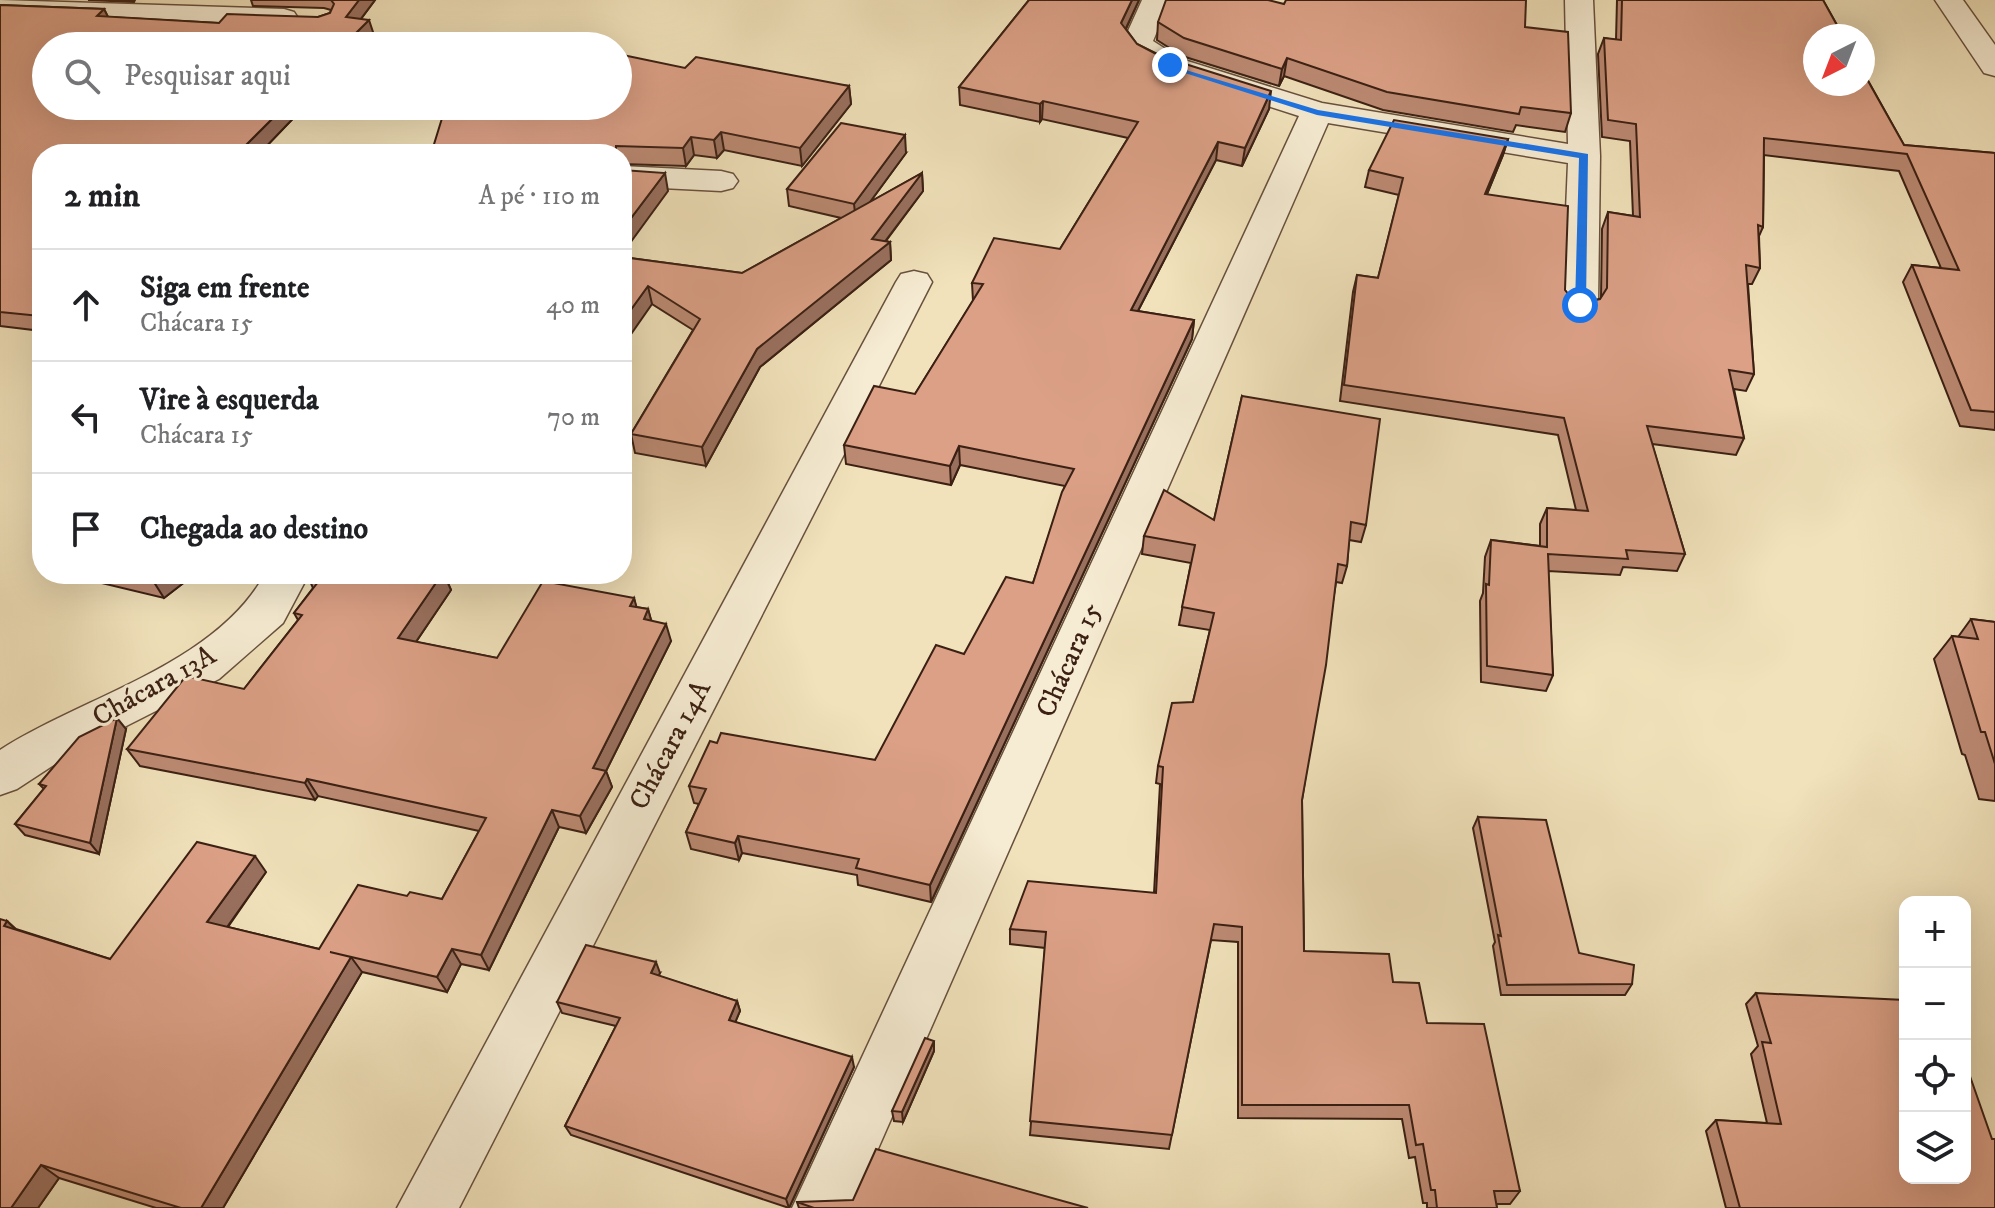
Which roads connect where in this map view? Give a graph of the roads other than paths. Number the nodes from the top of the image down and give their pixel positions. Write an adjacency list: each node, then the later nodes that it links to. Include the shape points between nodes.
1 (1156, 0): 7 (street, via 1138,42 1149,54)
2 (1579, 0): 8 (street)
3 (1949, 0): 6 (street)
4 (0, 7): 5 (street)
5 (307, 19)
6 (1995, 67)
7 (1317, 112): 8 (street); 16 (street, Chácara 15)
8 (1584, 156): 12 (street)
9 (632, 177): 10 (street)
10 (721, 181)
11 (914, 282): 15 (street, Chácara 14A)
12 (1580, 305)
13 (282, 584): 14 (street, Chácara 13A, via 267,611 203,666 52,741)
14 (0, 775)
15 (427, 1208)
16 (822, 1208)

